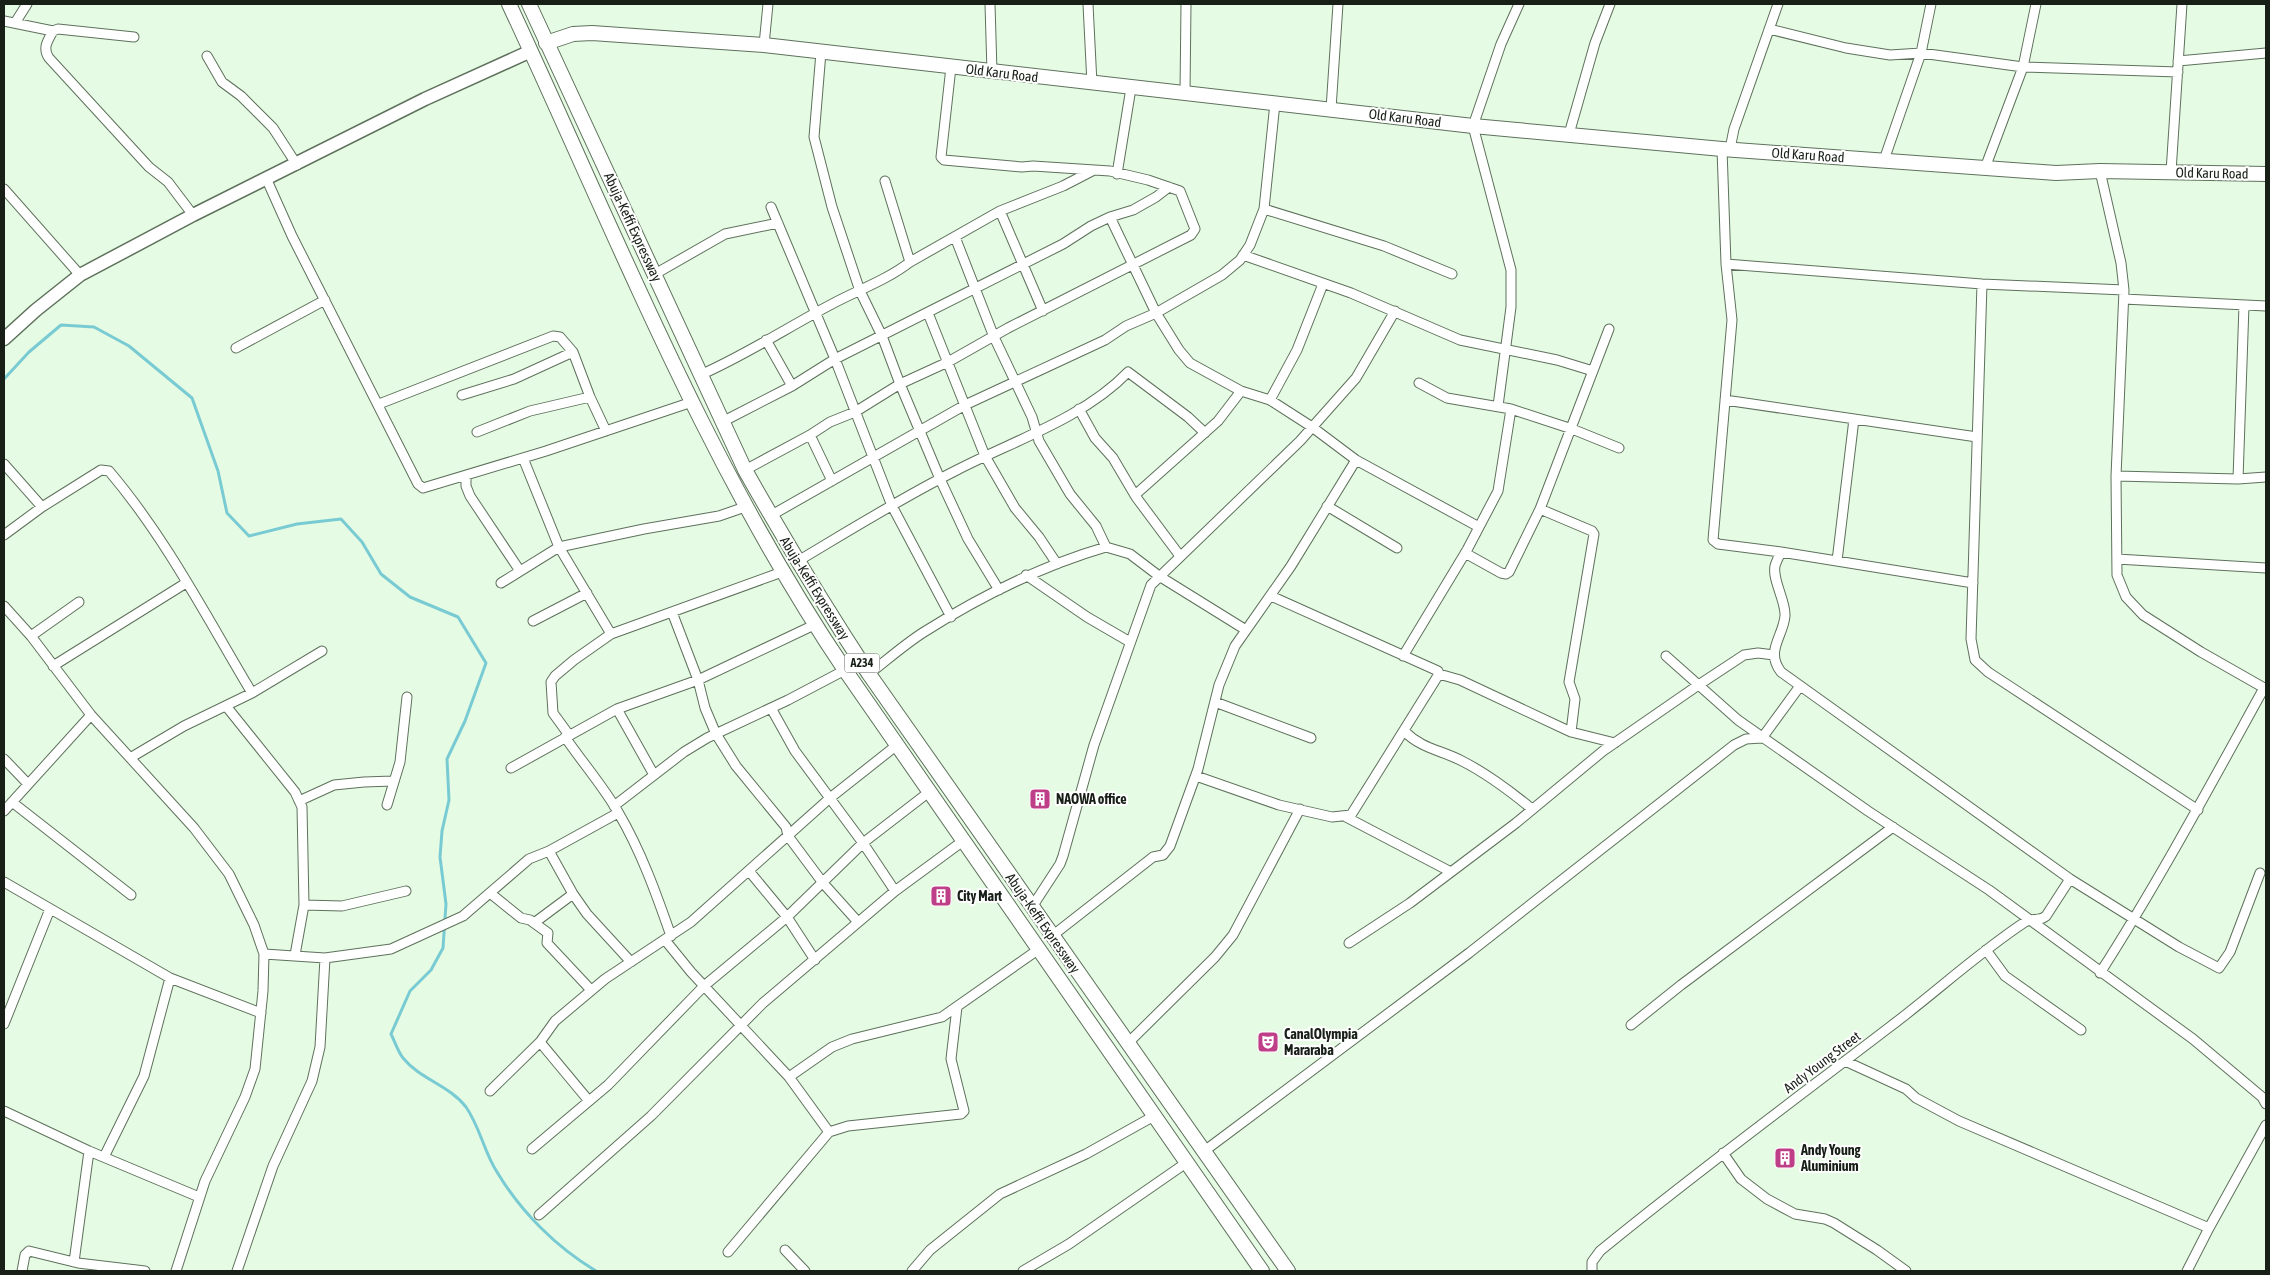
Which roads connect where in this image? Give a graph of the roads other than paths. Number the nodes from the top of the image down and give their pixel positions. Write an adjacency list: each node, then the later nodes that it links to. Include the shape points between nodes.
1 (27, 4): 16 (street)
2 (509, 4): 22 (main road, Abuja-Keffi Expressway / A234)
3 (529, 4): 20 (main road, Abuja-Keffi Expressway / A234)
4 (768, 4): 21 (street)
5 (990, 4): 30 (street)
6 (1088, 4): 32 (street)
7 (1186, 4): 34 (street)
8 (1338, 4): 36 (street)
9 (1519, 4): 37 (street, via 1501,44)
10 (1610, 4): 38 (street)
11 (1778, 4): 17 (street)
12 (1931, 4): 24 (street)
13 (2036, 4): 29 (street)
14 (2182, 4): 27 (street)
15 (4, 21): 16 (street)
16 (15, 23): 18 (street)
17 (1769, 29): 24 (street, via 1890,55); 39 (street)
18 (53, 31): 19 (street); 55 (street, via 47,42 49,58 149,167 168,182)
19 (134, 37)
20 (546, 43): 21 (main road, Old Karu Road, via 592,33); 64 (main road, Abuja-Keffi Expressway / A234)
21 (764, 45): 23 (main road, Old Karu Road)
22 (531, 51): 41 (main road, via 425,99); 101 (main road, Abuja-Keffi Expressway / A234)
23 (820, 52): 28 (main road, Old Karu Road); 69 (street, via 814,137 832,207)
24 (1921, 53): 29 (street); 40 (street)
25 (2266, 53): 27 (street)
26 (207, 56): 41 (street, via 222,82 241,96 272,128)
27 (2178, 61): 31 (street)
28 (951, 67): 30 (main road, Old Karu Road); 43 (street, via 941,157 944,160)
29 (2023, 67): 31 (street); 42 (street)
30 (992, 72): 32 (main road, Old Karu Road)
31 (2178, 72): 45 (street)
32 (1092, 84): 33 (main road, Old Karu Road)
33 (1130, 88): 34 (main road, Old Karu Road); 46 (street)
34 (1185, 94): 35 (main road, Old Karu Road)
35 (1276, 103): 36 (main road, Old Karu Road); 53 (street)
36 (1331, 109): 37 (main road, Old Karu Road)
37 (1473, 126): 38 (main road, Old Karu Road); 86 (street, via 1511,270)
38 (1569, 134): 39 (main road, Old Karu Road)
39 (1726, 149): 40 (main road, Old Karu Road); 62 (street)
40 (1884, 160): 42 (main road, Old Karu Road)
41 (297, 164): 48 (main road)
42 (1985, 168): 44 (main road, Old Karu Road, via 2056,173)
43 (1093, 170): 46 (street); 54 (street, via 1063,186)
44 (2100, 171): 45 (main road, Old Karu Road); 71 (street, via 2121,263)
45 (2171, 172): 47 (main road, Old Karu Road)
46 (1117, 174): 50 (street)
47 (2266, 174)
48 (266, 178): 55 (main road); 72 (street)
49 (885, 181): 60 (street)
50 (1169, 187): 56 (street, via 1133,210); 63 (street, via 1180,191 1195,229 1191,235)
51 (4, 189): 66 (street)
52 (771, 207): 57 (street)
53 (1264, 209): 59 (street); 65 (street, via 1384,246)
54 (1000, 211): 58 (street); 61 (street)
55 (193, 215): 66 (main road)
56 (1110, 217): 61 (street); 63 (street)
57 (778, 223): 64 (street, via 725,234); 78 (street)
58 (955, 237): 60 (street); 70 (street)
59 (1243, 255): 67 (street); 79 (street, via 1222,275)
60 (910, 262): 69 (street)
61 (1023, 264): 70 (street, via 996,276); 75 (street)
62 (1726, 264): 68 (street); 100 (street, via 1732,320)
63 (1134, 265): 75 (street); 79 (street)
64 (655, 274): 91 (main road, Abuja-Keffi Expressway / A234)
65 (1452, 274)
66 (80, 275): 83 (main road)
67 (1323, 284): 76 (street); 99 (street, via 1297,350)
68 (1982, 284): 71 (street); 118 (street)
69 (860, 291): 78 (street); 81 (street)
70 (975, 291): 77 (street); 82 (street)
71 (2124, 294): 73 (street); 127 (street)
72 (326, 300): 85 (street); 102 (street)
73 (2244, 305): 74 (street); 130 (street)
74 (2266, 306)
75 (1043, 311): 82 (street)
76 (1394, 311): 86 (street, via 1451,337); 110 (street, via 1356,378)
77 (928, 312): 81 (street); 89 (street)
78 (815, 313): 84 (street); 88 (street)
79 (1156, 313): 92 (street); 96 (street, via 1190,364)
80 (1609, 329): 90 (street)
81 (882, 336): 88 (street); 94 (street)
82 (994, 337): 89 (street); 92 (street)
83 (4, 339)
84 (766, 340): 91 (street, via 732,361); 95 (street)
85 (236, 348)
86 (1505, 349): 90 (street); 104 (street)
87 (573, 352): 97 (street, via 514,379); 98 (street); 102 (street, via 560,337 553,336)
88 (835, 359): 95 (street); 107 (street)
89 (948, 362): 94 (street); 103 (street)
90 (1594, 371): 111 (street)
91 (700, 375): 109 (main road, Abuja-Keffi Expressway / A234)
92 (1016, 382): 103 (street); 115 (street)
93 (1419, 383): 104 (street, via 1447,398)
94 (900, 384): 107 (street); 113 (street)
95 (792, 386): 109 (street)
96 (1241, 391): 99 (street); 116 (street, via 1227,412)
97 (462, 395)
98 (590, 397): 112 (street); 114 (street, via 530,411)
99 (1270, 400): 110 (street)
100 (1725, 400): 108 (street); 144 (street, via 1713,540 1718,544)
101 (692, 402): 112 (street); 136 (main road, Abuja-Keffi Expressway / A234)
102 (379, 404): 126 (street, via 418,484 428,488)
103 (965, 405): 113 (street); 120 (street)
104 (1498, 406): 106 (street)
105 (1079, 408): 115 (street); 116 (street, via 1096,399 1128,372); 132 (street, via 1095,438 1113,458)
106 (1511, 409): 111 (street); 139 (street, via 1498,491)
107 (855, 412): 117 (street); 121 (street)
108 (1854, 419): 118 (street); 149 (street)
109 (722, 422): 125 (main road, Abuja-Keffi Expressway / A234)
110 (1312, 428): 123 (street); 146 (street)
111 (1572, 429): 119 (street); 137 (street)
112 (606, 431): 122 (street)
113 (921, 431): 121 (street); 129 (street)
114 (477, 432)
115 (1036, 432): 120 (street); 142 (street, via 1070,494 1096,526)
116 (1205, 433): 132 (street)
117 (810, 435): 125 (street); 131 (street)
118 (1977, 437): 158 (street)
119 (1619, 448)
120 (985, 456): 129 (street); 150 (street, via 1015,508)
121 (874, 457): 131 (street); 133 (street)
122 (523, 458): 126 (street); 141 (street)
123 (1356, 460): 134 (street); 139 (street)
124 (4, 464): 135 (street)
125 (745, 470): 138 (main road, Abuja-Keffi Expressway / A234)
126 (466, 476): 152 (street, via 470,496)
127 (2116, 476): 130 (street); 147 (street)
128 (2266, 477): 130 (street)
129 (940, 479): 133 (street); 159 (street, via 968,539)
130 (2238, 479)
131 (832, 481): 138 (street)
132 (1135, 495): 146 (street)
133 (892, 506): 148 (street); 165 (street)
134 (1327, 506): 143 (street); 161 (street)
135 (42, 507): 140 (street); 156 (street, via 102,470 109,471)
136 (745, 507): 141 (street, via 719,516); 153 (main road, Abuja-Keffi Expressway / A234)
137 (1540, 510): 145 (street, via 1506,574); 192 (street, via 1594,534 1569,682 1575,699)
138 (770, 516): 148 (main road, Abuja-Keffi Expressway / A234)
139 (1479, 527): 145 (street)
140 (4, 535)
141 (559, 547): 152 (street); 160 (street)
142 (1106, 547): 150 (street); 155 (street, via 1130,554)
143 (1397, 548)
144 (1781, 552): 149 (street); 173 (street, via 1774,567 1784,619)
145 (1465, 553): 174 (street)
146 (1180, 556): 155 (street)
147 (2117, 559): 151 (street); 183 (street, via 2117,575 2126,597 2143,615)
148 (798, 561): 178 (main road, Abuja-Keffi Expressway / A234)
149 (1837, 561): 158 (street)
150 (1057, 564): 154 (street)
151 (2266, 568)
152 (520, 571): 157 (street)
153 (782, 572): 164 (street); 167 (main road, Abuja-Keffi Expressway / A234)
154 (1026, 576): 159 (street); 171 (street)
155 (1159, 576): 168 (street); 171 (street, via 1151,585)
156 (186, 583): 176 (street); 184 (street)
157 (501, 583)
158 (1973, 583): 214 (street, via 1971,640 1975,660 1988,672)
159 (999, 590): 165 (street)
160 (587, 593): 166 (street); 169 (street)
161 (1271, 596): 168 (street); 174 (street)
162 (79, 602): 170 (street)
163 (4, 606): 170 (street)
164 (672, 612): 169 (street); 180 (street)
165 (951, 617): 178 (street, via 923,633)
166 (533, 621)
167 (814, 625): 177 (main road, Abuja-Keffi Expressway / A234); 180 (street)
168 (1246, 630): 186 (street, via 1235,646)
169 (611, 634): 194 (street, via 552,680 553,713)
170 (31, 636): 176 (street)
171 (1130, 642): 234 (street, via 1094,744 1063,856)
172 (322, 651): 184 (street)
173 (1774, 655): 181 (street, via 1744,654); 182 (street, via 1775,664 1781,672)
174 (1402, 656): 179 (street)
175 (1666, 656): 181 (street)
176 (53, 666): 190 (street)
177 (845, 670): 188 (street); 198 (main road, Abuja-Keffi Expressway / A234)
178 (869, 674): 234 (main road, Abuja-Keffi Expressway / A234)
179 (1439, 674): 191 (street); 192 (street, via 1460,680)
180 (698, 680): 189 (street); 193 (street)
181 (1697, 686): 196 (street); 197 (street)
182 (1800, 686): 196 (street); 225 (street)
183 (2265, 689): 214 (street)
184 (252, 693): 187 (street)
185 (406, 696): 204 (street, via 400,762)
186 (1215, 702): 195 (street); 203 (street)
187 (226, 706): 199 (street); 208 (street)
188 (771, 708): 193 (street); 207 (street, via 795,751)
189 (617, 709): 194 (street); 202 (street)
190 (91, 715): 199 (street); 205 (street)
191 (1404, 731): 213 (street, via 1413,740 1449,754 1497,780); 216 (street, via 1355,812)
192 (1571, 732): 197 (street)
193 (716, 734): 202 (street, via 684,752); 218 (street, via 736,766 786,827)
194 (567, 736): 201 (street); 211 (street)
195 (1311, 738)
196 (1762, 738): 217 (street); 274 (street, via 1746,739 1734,745 1469,953)
197 (1615, 743): 213 (street)
198 (897, 745): 206 (main road, Abuja-Keffi Expressway / A234); 207 (street)
199 (130, 758): 246 (street, via 194,828 229,874)
200 (4, 759): 205 (street)
201 (511, 768)
202 (654, 775): 211 (street)
203 (1196, 776): 212 (street, via 1279,805); 241 (street, via 1170,846 1162,856 1153,856)
204 (393, 782): 208 (street, via 334,785); 210 (street)
205 (28, 784): 209 (street)
206 (929, 792): 219 (main road, Abuja-Keffi Expressway / A234); 220 (street)
207 (830, 798): 218 (street); 220 (street)
208 (299, 801): 233 (street, via 302,807)
209 (12, 802): 215 (street); 231 (street)
210 (387, 805)
211 (616, 809): 221 (street); 242 (street, via 654,886)
212 (1300, 809): 216 (street); 262 (street, via 1233,935)
213 (1532, 810): 223 (street)
214 (2198, 810): 238 (street)
215 (4, 811)
216 (1346, 817): 223 (street)
217 (1893, 827): 237 (street); 259 (street)
218 (788, 836): 222 (street); 227 (street)
219 (964, 841): 229 (street); 244 (main road, Abuja-Keffi Expressway / A234)
220 (863, 843): 227 (street); 229 (street)
221 (549, 852): 230 (street, via 529,859); 232 (street)
222 (749, 871): 236 (street); 242 (street)
223 (1451, 872): 243 (street)
224 (2260, 873): 238 (street, via 2230,952 2219,968)
225 (2070, 879): 237 (street, Andy Young Street, via 2046,916 2041,920); 238 (street)
226 (4, 882): 235 (street)
227 (823, 883): 236 (street); 239 (street)
228 (406, 891): 233 (street, via 342,906)
229 (895, 891): 239 (street)
230 (490, 893): 240 (street, via 521,918); 248 (street, via 463,916 391,949)
231 (130, 894)
232 (573, 894): 240 (street); 250 (street)
233 (304, 905): 247 (street)
234 (1032, 907): 241 (main road, Abuja-Keffi Expressway / A234)
235 (50, 909): 252 (street); 257 (street)
236 (787, 917): 249 (street); 253 (street)
237 (2028, 920): 245 (street, Andy Young Street); 251 (street)
238 (2134, 920): 251 (street)
239 (858, 922): 249 (street)
240 (534, 923): 254 (street, via 548,933 546,943)
241 (1052, 936): 262 (main road, Abuja-Keffi Expressway / A234)
242 (668, 938): 250 (street); 253 (street)
243 (1348, 943)
244 (1039, 949): 255 (street); 269 (main road, Abuja-Keffi Expressway / A234)
245 (1986, 950): 260 (street, via 2005,976); 263 (street, Andy Young Street)
246 (264, 954): 247 (street); 256 (street)
247 (296, 955): 248 (street)
248 (325, 958): 288 (street, via 320,1048 312,1081 273,1166)
249 (815, 960): 258 (street)
250 (631, 962): 254 (street)
251 (2100, 973): 267 (street, via 2193,1039 2262,1097)
252 (170, 978): 256 (street); 276 (street, via 144,1076)
253 (704, 986): 258 (street); 266 (street)
254 (591, 990): 261 (street, via 554,1021)
255 (957, 1008): 264 (street, via 937,1019 832,1046); 271 (street, via 951,1059 964,1111 961,1114 848,1126)
256 (261, 1013): 278 (street, via 255,1069)
257 (4, 1024)
258 (740, 1024): 264 (street); 279 (street, via 651,1116)
259 (1631, 1025)
260 (2081, 1030)
261 (540, 1042): 265 (street); 266 (street)
262 (1127, 1044): 274 (main road, Abuja-Keffi Expressway / A234)
263 (1845, 1061): 275 (street, Andy Young Street); 280 (street, via 1906,1089 1916,1098 1960,1121)
264 (789, 1077): 271 (street)
265 (490, 1091)
266 (589, 1101): 272 (street)
267 (2266, 1104)
268 (4, 1111): 273 (street)
269 (1154, 1116): 277 (main road, Abuja-Keffi Expressway / A234); 290 (street, via 1086,1154 1000,1194 930,1250)
270 (2266, 1124): 280 (street)
271 (829, 1132): 282 (street)
272 (532, 1149)
273 (89, 1151): 276 (street); 283 (street)
274 (1203, 1152): 292 (main road, Abuja-Keffi Expressway / A234)
275 (1723, 1153): 293 (street, Andy Young Street, via 1600,1251 1592,1262); 294 (street, via 1741,1179 1767,1199 1795,1214 1834,1223)
276 (104, 1157): 278 (street)
277 (1186, 1163): 284 (main road, Abuja-Keffi Expressway / A234); 291 (street, via 1069,1244)
278 (199, 1197): 287 (street)
279 (539, 1216)
280 (2209, 1228): 295 (street)
281 (785, 1250): 289 (street)
282 (728, 1252)
283 (74, 1262): 285 (street, via 27,1252); 286 (street)
284 (1258, 1270)
285 (22, 1271)
286 (146, 1271)
287 (176, 1271)
288 (237, 1271)
289 (805, 1271)
290 (912, 1271)
291 (1023, 1271)
292 (1288, 1271)
293 (1592, 1271)
294 (1906, 1271)
295 (2187, 1271)

